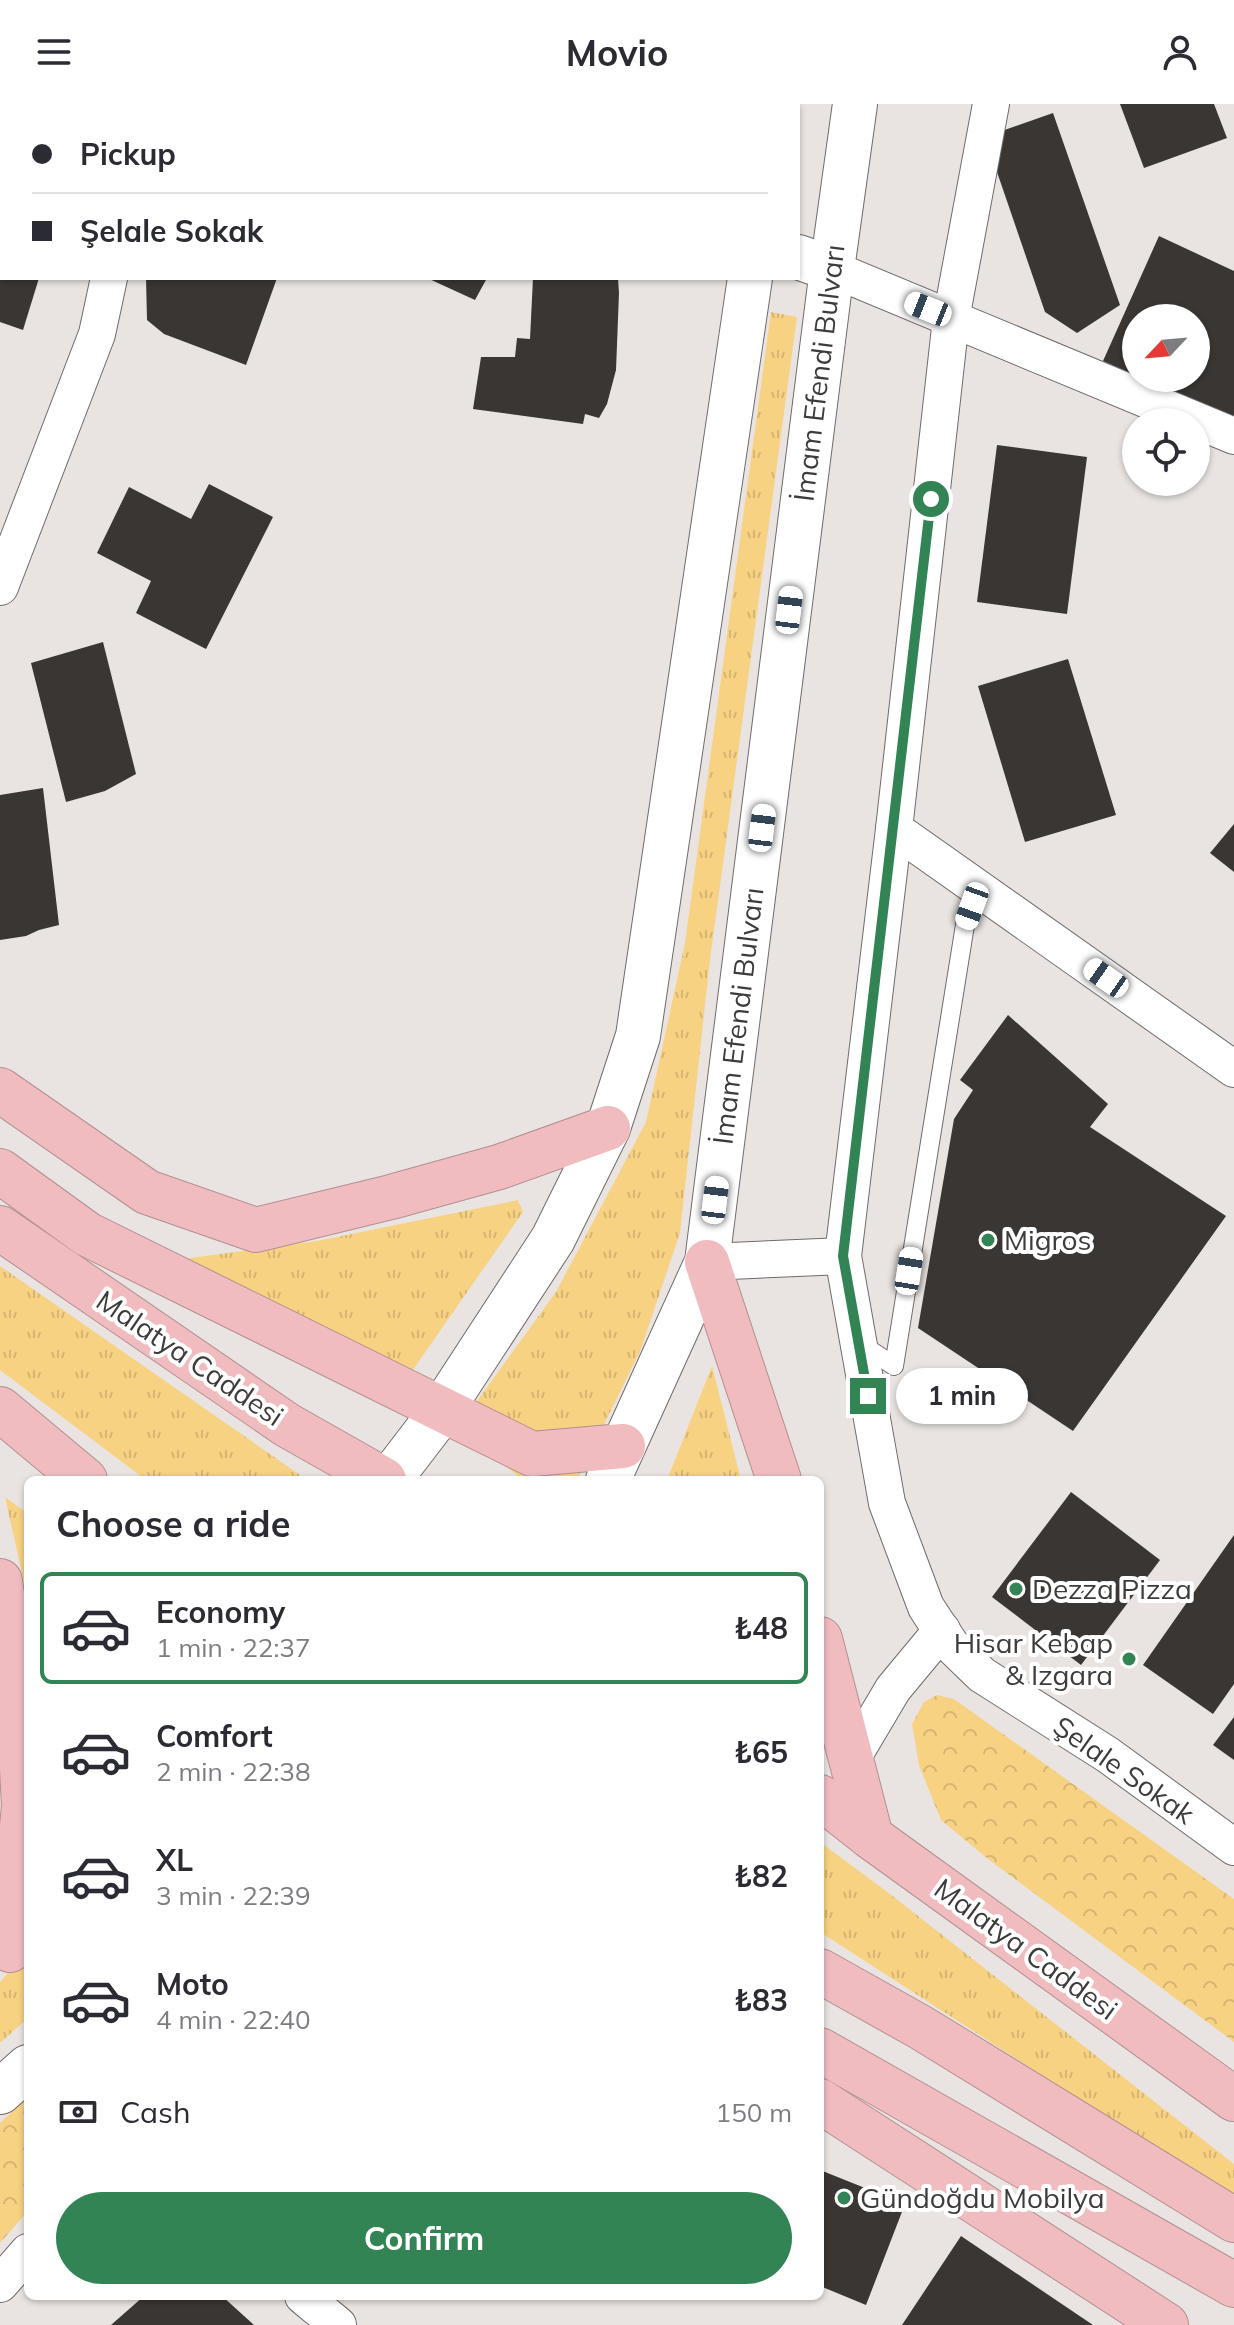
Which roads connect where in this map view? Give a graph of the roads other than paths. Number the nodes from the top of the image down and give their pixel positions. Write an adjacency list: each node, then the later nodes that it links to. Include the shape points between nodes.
1 (855, 104): 3 (main road, İmam Efendi Bulvarı)
2 (991, 104): 6 (street, Şelale Sokak)
3 (815, 263): 6 (street); 17 (main road, İmam Efendi Bulvarı)
4 (109, 280): 8 (street, via 97,334)
5 (750, 280): 13 (main road, via 638,1036)
6 (951, 319): 7 (street); 9 (street, Şelale Sokak)
7 (1234, 436)
8 (0, 587)
9 (894, 829): 10 (street); 16 (street, Şelale Sokak)
10 (978, 888): 11 (street); 18 (lane, via 965,925 894,1366)
11 (1234, 1068)
12 (0, 1090): 13 (highway, via 147,1192 256,1230 499,1167)
13 (608, 1128): 20 (main road, via 553,1239)
14 (0, 1171): 20 (highway, via 87,1234)
15 (0, 1228): 23 (highway, Malatya Caddesi, via 287,1425)
16 (843, 1256): 17 (street); 18 (street, Şelale Sokak)
17 (707, 1262): 21 (main road, İmam Efendi Bulvarı); 25 (highway)
18 (859, 1342): 27 (street, Şelale Sokak, via 887,1503 926,1607)
19 (0, 1409): 22 (highway)
20 (442, 1410): 21 (highway, via 532,1454); 24 (main road)
21 (615, 1463)
22 (80, 1476)
23 (379, 1476)
24 (389, 1476)
25 (778, 1476)
26 (0, 1581): 31 (highway, via 19,1713)
27 (942, 1630): 29 (street, via 893,1689); 33 (street, Şelale Sokak, via 982,1675 1108,1755)
28 (824, 1655): 29 (highway)
29 (851, 1760): 32 (highway)
30 (824, 1800): 32 (highway, Malatya Caddesi)
31 (12, 1807): 34 (highway)
32 (871, 1837): 39 (highway, Malatya Caddesi)
33 (1234, 1847)
34 (13, 1945)
35 (824, 1973): 41 (highway)
36 (824, 2052): 44 (highway)
37 (24, 2071): 38 (main road)
38 (0, 2092)
39 (1234, 2099)
40 (824, 2104): 47 (highway)
41 (1234, 2220)
42 (24, 2257): 43 (street)
43 (0, 2284)
44 (1234, 2285)
45 (308, 2300): 46 (street)
46 (338, 2325)
47 (1166, 2325)

